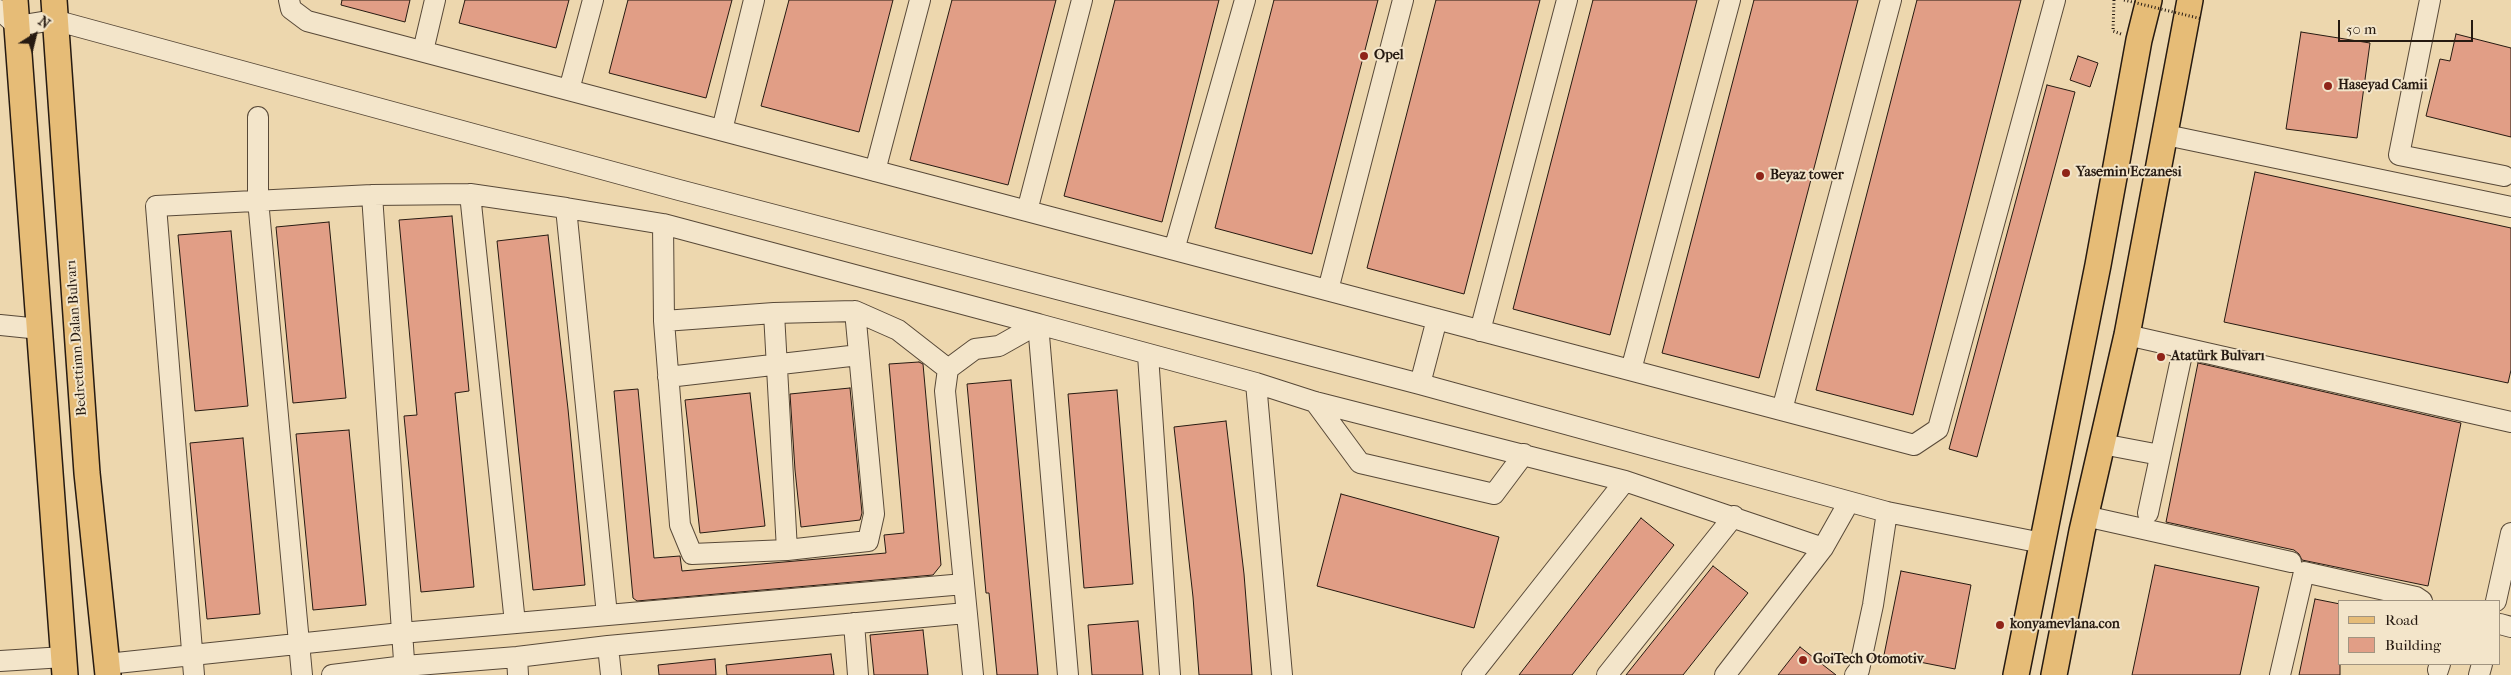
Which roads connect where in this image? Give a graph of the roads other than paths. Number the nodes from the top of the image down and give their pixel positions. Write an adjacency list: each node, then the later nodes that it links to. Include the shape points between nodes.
1 (15, 0): 18 (main road)
2 (289, 0): 19 (street, via 291,9 307,21)
3 (435, 0): 19 (street)
4 (593, 0): 20 (street)
5 (754, 0): 22 (street)
6 (920, 0): 24 (street)
7 (1082, 0): 31 (street)
8 (1245, 0): 33 (street)
9 (1403, 0): 34 (street)
10 (1567, 0): 42 (street)
11 (1730, 0): 49 (street)
12 (1891, 0): 54 (street)
13 (2054, 0): 54 (street, via 1938,429 1914,445)
14 (2149, 0): 66 (main road)
15 (2430, 0): 25 (street, via 2399,155)
16 (54, 10): 18 (street); 52 (street, via 698,195); 84 (main road, Bedrettimn Dalan Bulvarı, via 86,473)
17 (2196, 10): 23 (main road)
18 (8, 18): 41 (main road)
19 (423, 51): 20 (street)
20 (569, 90): 22 (street)
21 (258, 117): 28 (street)
22 (722, 130): 24 (street)
23 (2166, 135): 29 (street); 43 (main road)
24 (875, 171): 31 (street)
25 (2504, 176)
26 (372, 194): 27 (street); 28 (street); 77 (street)
27 (470, 194): 30 (street); 75 (street)
28 (258, 200): 78 (street); 82 (street, via 156,206)
29 (2511, 207)
30 (566, 208): 32 (street); 74 (street)
31 (1026, 211): 33 (street)
32 (663, 224): 38 (street); 39 (street)
33 (1174, 250): 34 (street)
34 (1328, 290): 37 (street)
35 (855, 311): 36 (street); 45 (street); 48 (street, via 898,330)
36 (774, 313): 38 (street); 47 (street)
37 (1437, 319): 42 (street); 52 (street)
38 (664, 321): 50 (street)
39 (1038, 324): 44 (street); 48 (street, via 999,346 975,349); 91 (street)
40 (0, 325): 41 (street)
41 (40, 329): 81 (main road)
42 (1480, 330): 49 (street)
43 (2127, 335): 55 (street); 56 (main road)
44 (1148, 355): 51 (street); 92 (street)
45 (859, 356): 47 (street); 68 (street, via 874,514 868,542)
46 (2181, 359): 58 (street)
47 (778, 365): 50 (street); 68 (street)
48 (948, 369): 70 (street, via 945,391)
49 (1631, 370): 54 (street)
50 (668, 377): 68 (street, via 680,525 692,554)
51 (1256, 383): 53 (street); 93 (street)
52 (1420, 384): 60 (street)
53 (1315, 402): 57 (street); 57 (street, via 1360,463 1494,494)
54 (1782, 410)
55 (2511, 422)
56 (2102, 444): 58 (street); 64 (main road)
57 (1524, 454): 59 (street)
58 (2160, 455): 62 (street)
59 (1625, 481): 63 (street); 94 (street)
60 (1849, 502): 61 (street); 67 (street)
61 (1887, 512): 66 (street); 97 (street, via 1873,605 1859,670)
62 (2148, 513)
63 (1734, 516): 67 (street); 95 (street)
64 (2085, 516): 69 (street); 99 (main road)
65 (2511, 534): 72 (street)
66 (2042, 543): 98 (main road)
67 (1823, 548): 96 (street)
68 (788, 550)
69 (2291, 562)
70 (964, 584): 73 (street); 74 (street)
71 (2420, 600): 100 (street, via 2304,572)
72 (2496, 600)
73 (966, 613): 76 (street); 90 (street)
74 (607, 615): 75 (street)
75 (515, 623): 77 (street)
76 (854, 623): 79 (street); 89 (street)
77 (401, 633): 78 (street); 85 (street)
78 (299, 646): 82 (street); 86 (street)
79 (608, 646): 83 (street); 88 (street)
80 (0, 661): 81 (street)
81 (65, 666)
82 (193, 666): 84 (street)
83 (518, 666): 85 (street)
84 (107, 670)
85 (405, 670): 87 (street)
86 (302, 675)
87 (332, 675)
88 (610, 675)
89 (858, 675)
90 (972, 675)
91 (1068, 675)
92 (1170, 675)
93 (1282, 675)
94 (1472, 675)
95 (1607, 675)
96 (1725, 675)
97 (1855, 675)
98 (2016, 675)
99 (2054, 675)
100 (2280, 675)

